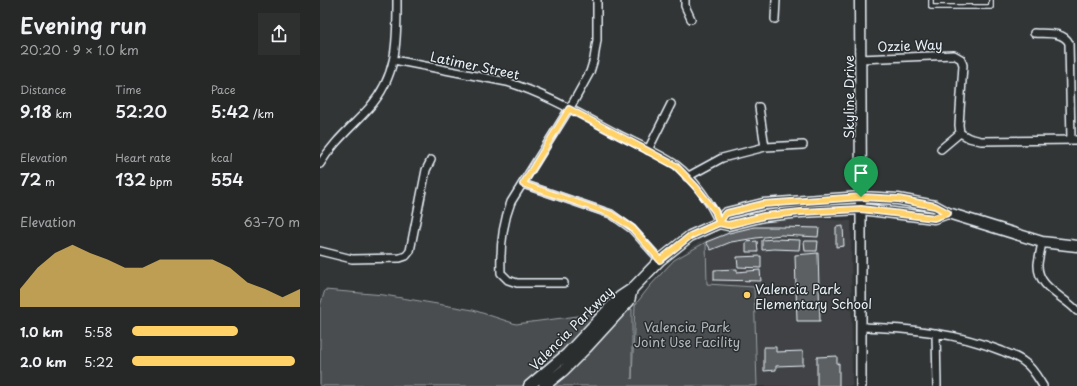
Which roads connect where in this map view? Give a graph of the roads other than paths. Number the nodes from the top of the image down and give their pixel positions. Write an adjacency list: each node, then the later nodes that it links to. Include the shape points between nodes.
1 (397, 0): 12 (street, via 397,42)
2 (597, 0): 15 (street, via 597,40 594,59 590,72)
3 (685, 0): 8 (street)
4 (776, 0): 9 (street)
5 (860, 0): 11 (main road, Skyline Drive)
6 (931, 0): 7 (lane, via 931,7 991,7)
7 (991, 0)
8 (691, 19)
9 (775, 19)
10 (1034, 33): 17 (street, via 1061,35 1070,43)
11 (860, 59): 16 (street, Ozzie Way, via 954,55 961,60 964,65); 26 (main road, Skyline Drive)
12 (394, 60): 15 (street, Latimer Street, via 507,82); 23 (street, via 378,96 328,151)
13 (671, 104): 21 (street)
14 (759, 107): 19 (street)
15 (569, 109): 21 (street, Latimer Street); 25 (street)
16 (960, 133): 17 (street, via 981,142); 20 (street)
17 (1074, 140)
18 (803, 146): 19 (street)
19 (765, 147): 24 (street, via 722,158)
20 (941, 149)
21 (648, 150): 24 (street, Latimer Street, via 676,166)
22 (431, 160): 32 (street, via 426,170 410,251 406,256 352,259)
23 (320, 164)
24 (687, 177): 29 (street, Latimer Street, via 715,211)
25 (523, 184): 33 (street, via 611,214 632,228); 34 (street, via 511,202 502,230 501,273 508,280 517,283)
26 (861, 197): 27 (main road, Skyline Drive); 28 (main road, Valencia Parkway, via 898,199 935,206); 29 (main road, Valencia Parkway, via 763,204 727,213)
27 (861, 209): 28 (main road, Valencia Parkway, via 934,218); 29 (main road, Valencia Parkway, via 801,212 764,216 728,225); 37 (street, Skyline Drive)
28 (948, 213): 30 (main road, Valencia Parkway)
29 (719, 223): 33 (main road, Valencia Parkway, via 690,236)
30 (1042, 242): 31 (main road, Valencia Parkway); 36 (street, via 1038,265 1043,281)
31 (1077, 246)
32 (320, 251)
33 (660, 260): 35 (main road, Valencia Parkway)
34 (564, 283)
35 (632, 289): 39 (main road, Valencia Parkway, via 620,297 567,354); 40 (main road, Valencia Parkway, via 629,301 564,370)
36 (1077, 311)
37 (861, 328): 38 (street, via 901,328); 41 (street, Skyline Drive)
38 (936, 333): 42 (street); 43 (street, via 966,339 1013,356 1024,362)
39 (529, 386)
40 (544, 386)
41 (861, 386)
42 (937, 386)
43 (1043, 386)

